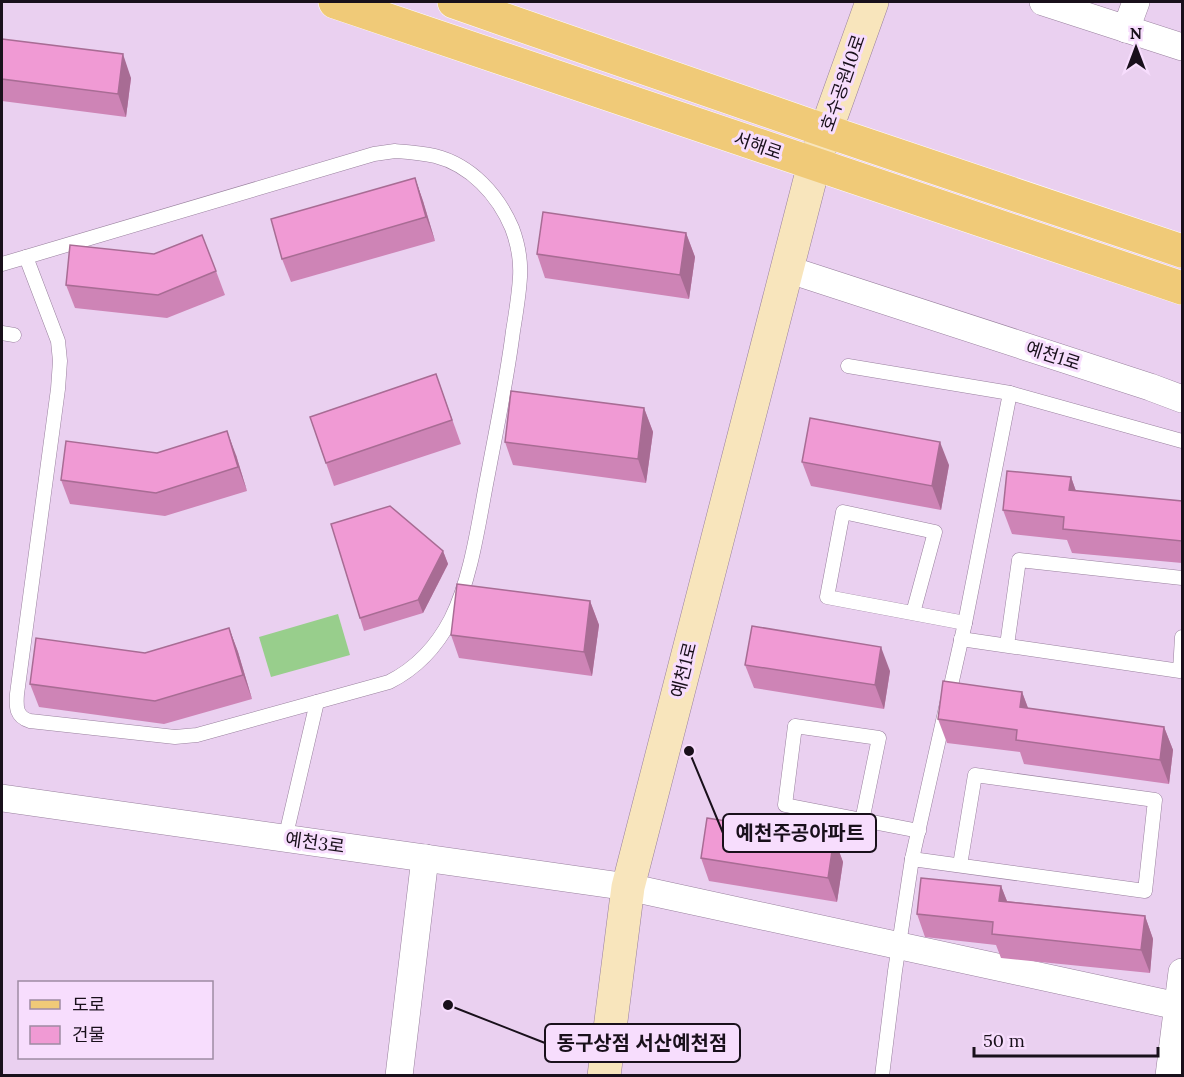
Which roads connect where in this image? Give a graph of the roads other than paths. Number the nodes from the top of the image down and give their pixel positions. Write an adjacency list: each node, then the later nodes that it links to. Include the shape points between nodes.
1 (335, 2): 9 (main road, 서해로)
2 (454, 2): 8 (main road, 서해로)
3 (872, 2): 8 (street, 호수공원10로)
4 (1043, 2): 6 (street)
5 (1136, 2): 6 (street)
6 (1126, 29): 7 (street)
7 (1182, 47)
8 (826, 131): 9 (street, 호수공원10로); 10 (main road, 서해로)
9 (814, 164): 13 (street, 예천1로); 14 (main road, 서해로)
10 (1182, 251)
11 (26, 256): 12 (lane); 25 (lane, via 58,341 60,361 17,694 19,715 30,721 185,737); 25 (lane, via 383,152 448,160 470,172 499,204 512,230 520,260 519,290 474,544 457,607 433,648 405,673 389,682)
12 (2, 264)
13 (787, 269): 17 (street, 예천1로); 33 (street, 예천1로)
14 (1182, 288)
15 (848, 366): 16 (lane)
16 (1010, 393): 18 (lane); 21 (lane)
17 (1182, 399)
18 (1182, 441)
19 (1182, 578): 24 (lane, via 1019,560)
20 (913, 614): 20 (lane, via 827,597 843,512 935,532); 21 (lane)
21 (965, 623): 23 (lane)
22 (1182, 637): 24 (lane, via 1180,671)
23 (961, 639): 24 (lane); 28 (lane)
24 (1007, 645)
25 (317, 702): 29 (lane)
26 (2, 798): 29 (street, 예천3로)
27 (862, 821): 27 (lane, via 785,806 795,726 879,738); 28 (lane)
28 (919, 831): 31 (lane)
29 (285, 839): 30 (street, 예천3로)
30 (425, 858): 33 (street, 예천3로); 37 (street)
31 (912, 859): 32 (lane); 34 (lane)
32 (960, 866): 32 (lane, via 1145,891 1155,800 975,775)
33 (628, 887): 34 (street, 예천3로); 38 (street, 예천1로)
34 (899, 946): 36 (street, 예천3로); 39 (lane)
35 (1182, 972): 36 (street)
36 (1180, 1007): 40 (street)
37 (399, 1076)
38 (604, 1076)
39 (882, 1076)
40 (1168, 1076)

